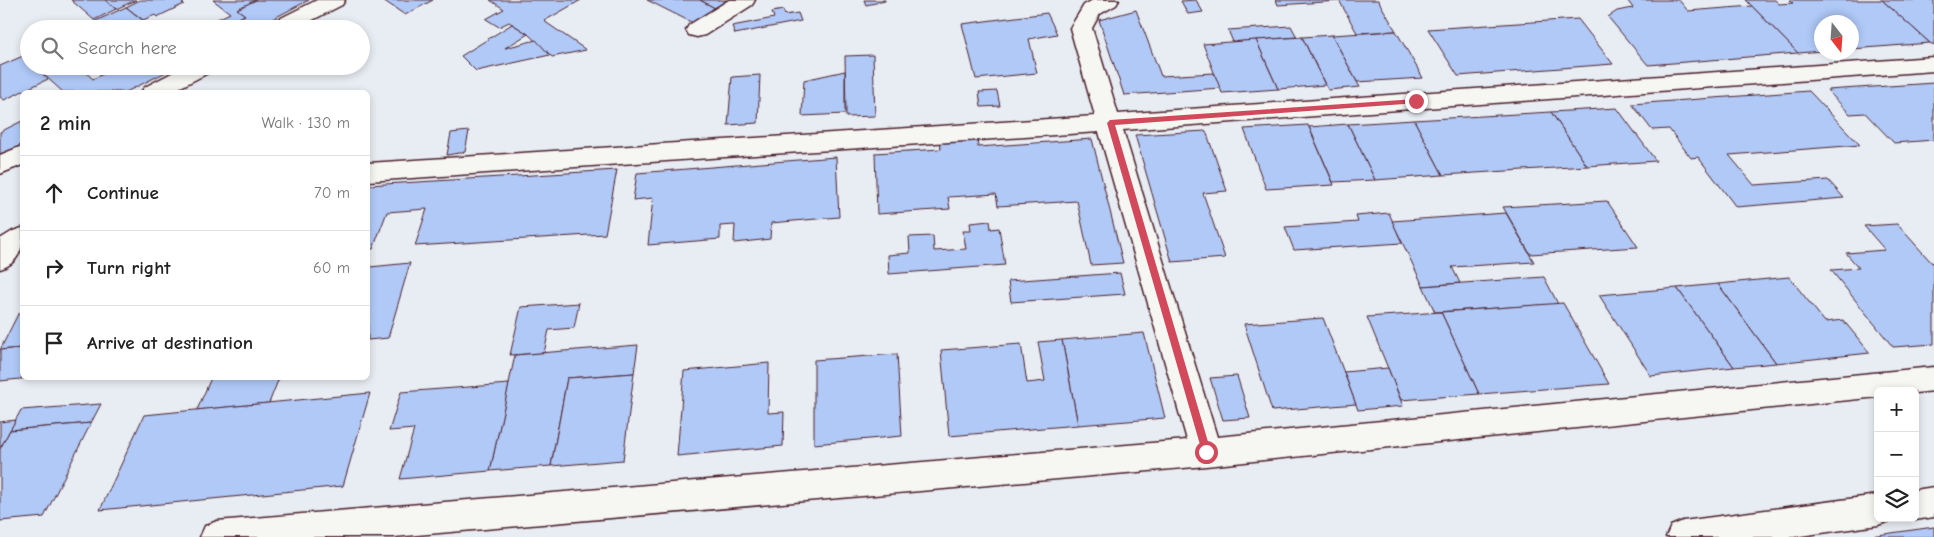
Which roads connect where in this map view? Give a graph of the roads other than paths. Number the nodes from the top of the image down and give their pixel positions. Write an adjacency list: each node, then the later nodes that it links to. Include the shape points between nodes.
1 (334, 0): 4 (street)
2 (744, 0): 5 (street)
3 (1108, 0): 9 (street, via 1092,10 1081,28)
4 (295, 20)
5 (697, 30)
6 (1934, 64): 9 (street)
7 (186, 75): 8 (street)
8 (157, 90)
9 (1110, 123): 12 (street); 16 (street)
10 (20, 156): 11 (street)
11 (0, 165)
12 (370, 172)
13 (20, 239): 14 (street, via 11,244)
14 (0, 259)
15 (1934, 378): 16 (street)
16 (1206, 452): 20 (street)
17 (1934, 502): 18 (street)
18 (1919, 504)
19 (1874, 511): 21 (street)
20 (217, 537)
21 (1683, 537)

